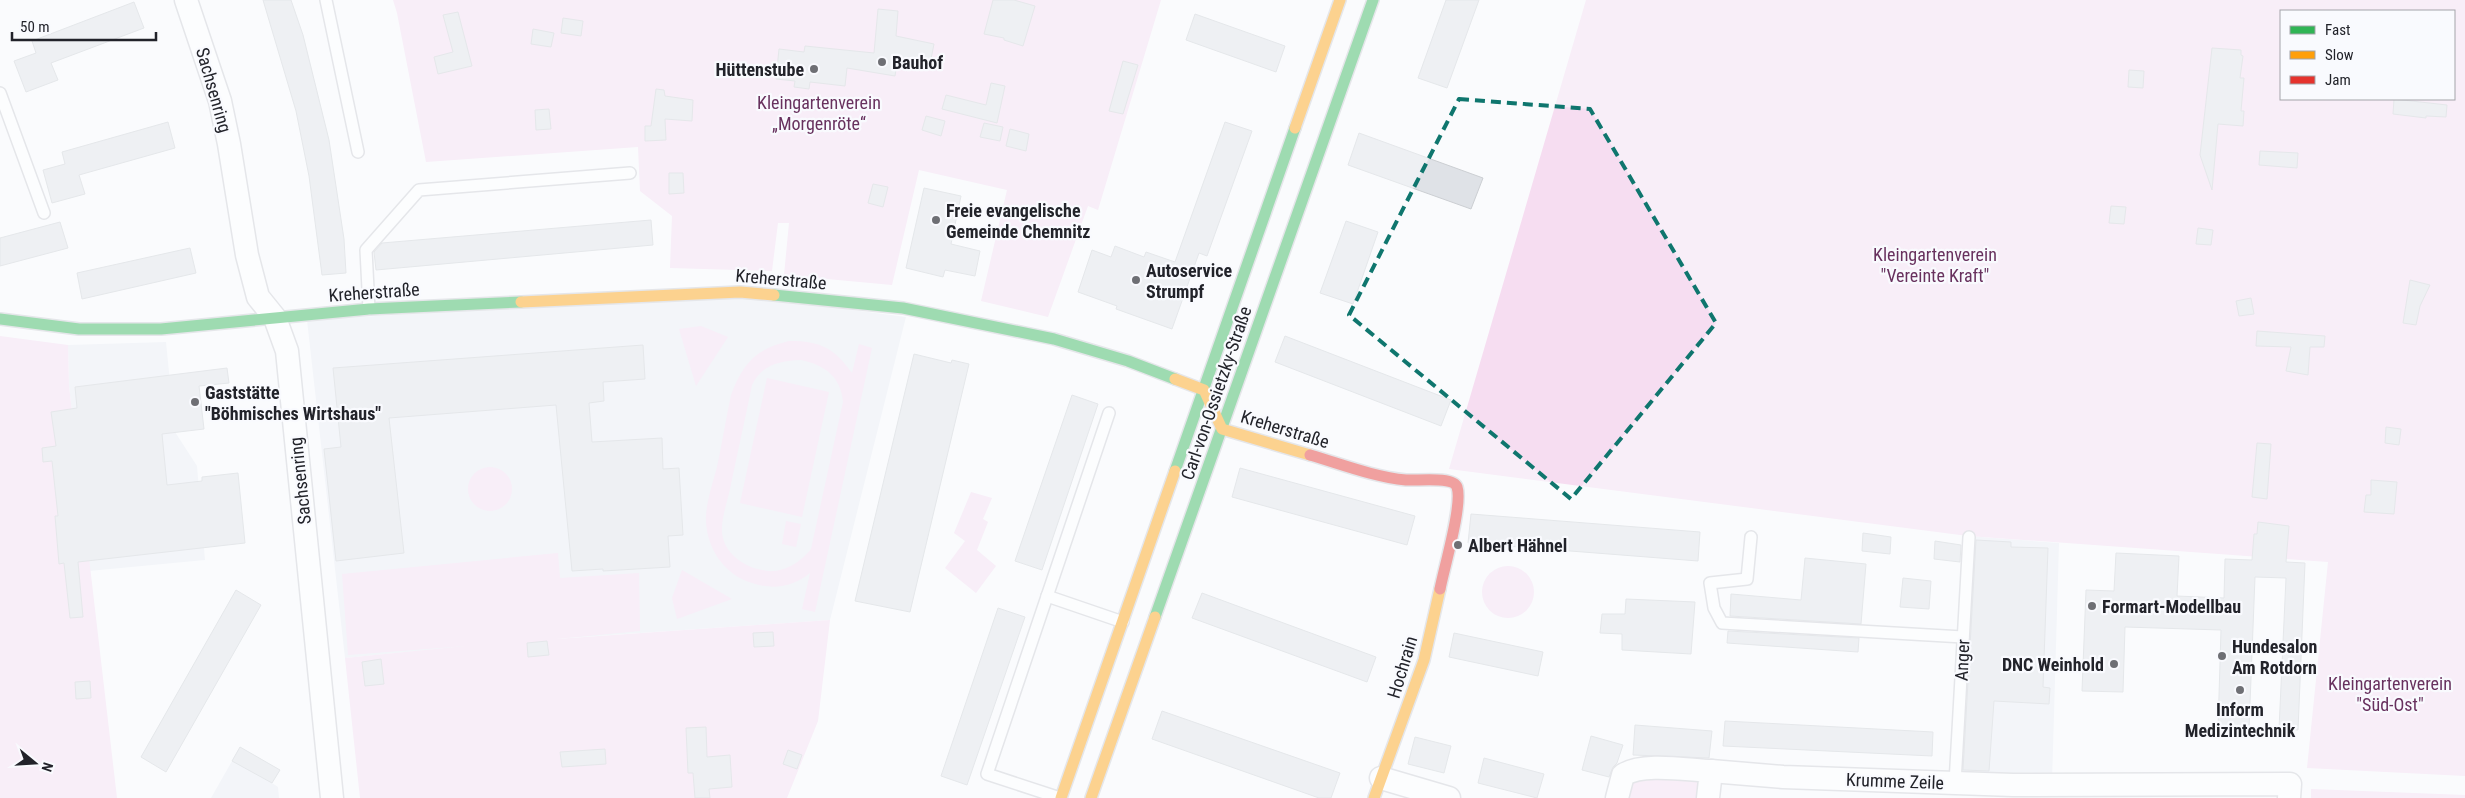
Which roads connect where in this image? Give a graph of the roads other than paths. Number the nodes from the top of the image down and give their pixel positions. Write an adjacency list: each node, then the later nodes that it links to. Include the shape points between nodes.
1 (186, 0): 10 (street, Sachsenring, via 220,101 258,297)
2 (326, 0): 6 (lane)
3 (1340, 0): 12 (street, Carl-von-Ossietzky-Straße)
4 (1374, 0): 14 (street, Carl-von-Ossietzky-Straße)
5 (0, 93): 8 (lane)
6 (358, 152)
7 (630, 173): 9 (lane, via 419,190 366,250)
8 (44, 214)
9 (369, 309): 10 (street, Kreherstraße); 12 (street, Kreherstraße, via 740,292 903,308 1054,339 1128,361)
10 (275, 318): 11 (street, Kreherstraße, via 161,329 79,329); 26 (street, Sachsenring, via 287,351)
11 (0, 319)
12 (1204, 390): 14 (street, Kreherstraße); 19 (street, Carl-von-Ossietzky-Straße)
13 (1109, 413): 18 (lane)
14 (1222, 428): 17 (street, Kreherstraße, via 1377,475 1454,483 1458,495); 28 (street, Carl-von-Ossietzky-Straße)
15 (1751, 537): 20 (lane, via 1747,580 1710,583 1714,608 1722,623)
16 (1970, 537): 20 (lane, Anger)
17 (1450, 543): 23 (street, Hochrain, via 1424,660)
18 (1047, 596): 19 (lane); 27 (lane, via 987,774)
19 (1123, 622): 27 (street, Carl-von-Ossietzky-Straße)
20 (1963, 637): 22 (lane, Anger)
21 (1711, 771): 22 (street, Krumme Zeile); 30 (street, Krumme Zeile, via 1630,770 1623,775); 31 (street)
22 (1955, 783): 25 (street, Krumme Zeile)
23 (1378, 788): 29 (street)
24 (2290, 791): 25 (street, Krumme Zeile)
25 (2013, 792)
26 (332, 798)
27 (1060, 798)
28 (1091, 798)
29 (1449, 798)
30 (1617, 798)
31 (1708, 798)

